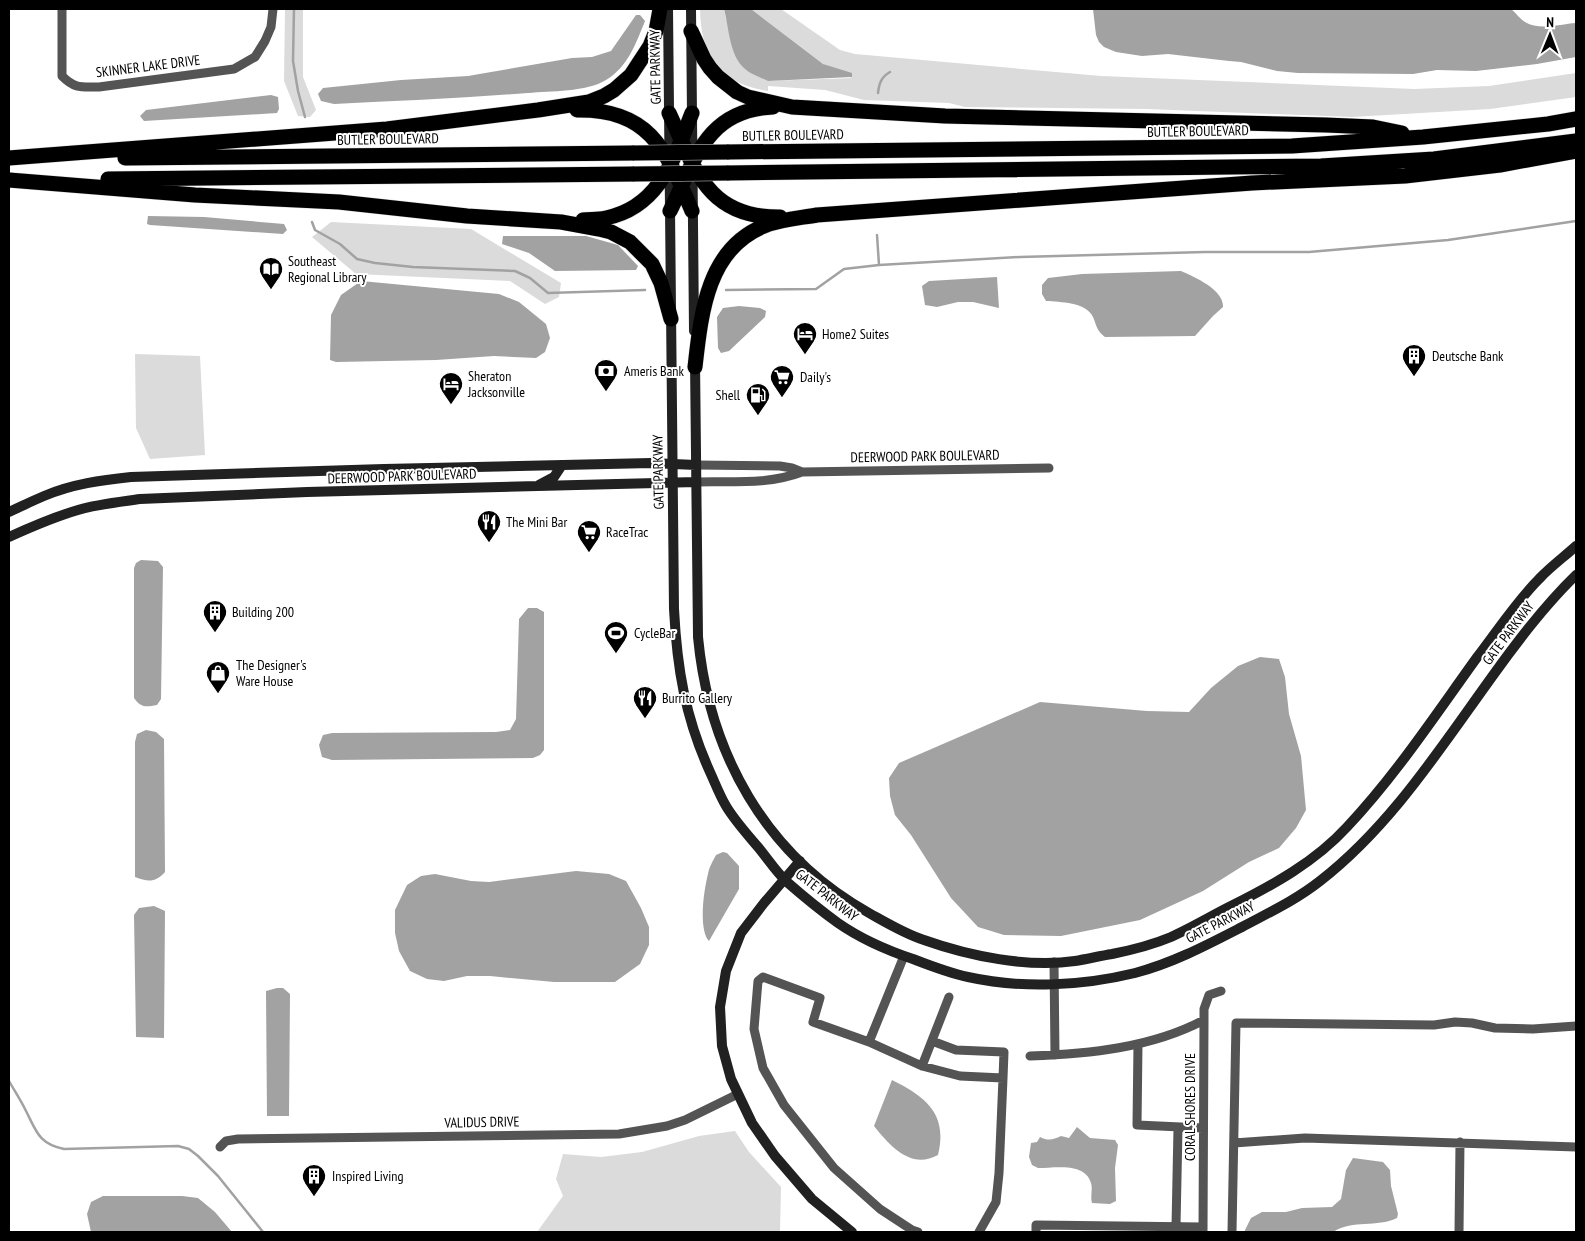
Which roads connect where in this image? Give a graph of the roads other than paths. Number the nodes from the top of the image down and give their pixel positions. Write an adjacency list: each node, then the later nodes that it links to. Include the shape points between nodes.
1 (62, 9): 2 (street, SKINNER LAKE DRIVE, via 62,76 77,87 99,87 234,68 255,56 265,41 271,28)
2 (273, 9)
3 (660, 9): 8 (highway, via 650,46 622,83 589,102)
4 (668, 9): 9 (main road, GATE PARKWAY)
5 (691, 9): 6 (main road, GATE PARKWAY)
6 (691, 30): 7 (highway, via 704,59 718,78 748,98); 10 (main road, GATE PARKWAY)
7 (792, 106): 12 (highway, via 945,116 1335,126 1373,128); 18 (highway, via 757,108 728,119 711,133)
8 (538, 110): 16 (highway, via 387,128); 17 (highway, via 599,110 625,117 648,131)
9 (669, 113): 13 (highway); 17 (main road, GATE PARKWAY)
10 (692, 113): 13 (highway); 18 (main road, GATE PARKWAY)
11 (1576, 119): 12 (highway, BUTLER BOULEVARD)
12 (1423, 137): 16 (highway, BUTLER BOULEVARD, bridge, via 1292,146)
13 (681, 140): 17 (highway); 18 (highway)
14 (1576, 141): 19 (highway, bridge, via 1434,159 1320,166)
15 (1576, 152): 23 (highway, via 1382,178 1252,183)
16 (9, 158)
17 (670, 164): 20 (highway); 21 (main road, GATE PARKWAY); 24 (highway, via 653,193 628,210 604,218)
18 (692, 164): 20 (highway); 22 (main road, GATE PARKWAY); 23 (highway, via 706,188 740,212 767,218)
19 (9, 179): 24 (highway, via 195,195 339,202)
20 (682, 186): 21 (highway); 22 (highway)
21 (670, 211): 25 (main road, GATE PARKWAY)
22 (692, 211): 26 (main road, GATE PARKWAY)
23 (817, 215): 26 (highway, via 761,227 742,240 725,258 705,298)
24 (561, 222): 25 (highway, via 611,232 638,249 656,272)
25 (671, 319): 27 (main road, GATE PARKWAY)
26 (695, 367): 28 (main road, GATE PARKWAY)
27 (672, 464): 28 (main road, DEERWOOD PARK BOULEVARD); 29 (main road, DEERWOOD PARK BOULEVARD); 33 (main road, GATE PARKWAY)
28 (696, 464): 31 (street, DEERWOOD PARK BOULEVARD, via 780,466); 32 (main road, GATE PARKWAY)
29 (562, 465): 34 (main road, via 554,477); 35 (main road, DEERWOOD PARK BOULEVARD, via 131,477 73,486)
30 (1048, 468): 31 (street, DEERWOOD PARK BOULEVARD)
31 (802, 472): 32 (street, DEERWOOD PARK BOULEVARD, via 780,479)
32 (696, 482): 33 (main road, DEERWOOD PARK BOULEVARD); 39 (main road, GATE PARKWAY, via 698,637 709,707 726,754 749,798)
33 (672, 483): 34 (main road, DEERWOOD PARK BOULEVARD); 40 (main road, GATE PARKWAY, via 676,651 690,721 725,805)
34 (536, 486): 36 (main road, DEERWOOD PARK BOULEVARD, via 140,499 78,510)
35 (12, 511)
36 (9, 537)
37 (1576, 546): 42 (main road, GATE PARKWAY, via 1540,578 1510,613 1378,792 1347,827 1306,864 1170,937 1138,948)
38 (1576, 575): 43 (main road, GATE PARKWAY, via 1532,622 1415,783 1360,847 1318,883 1254,920 1169,962 1099,980)
39 (800, 861): 40 (main road); 42 (main road, GATE PARKWAY, via 828,887 865,911 922,940 988,957)
40 (784, 879): 41 (main road, GATE PARKWAY, via 840,924 888,951); 55 (main road, via 741,933 726,972 720,1008 722,1046 730,1079)
41 (904, 956): 43 (main road, GATE PARKWAY, via 972,978); 49 (street)
42 (1054, 962): 43 (street)
43 (1054, 984): 51 (street)
44 (1221, 991): 46 (street, CORAL SHORES DRIVE, via 1208,995)
45 (949, 997): 48 (street)
46 (1204, 1020): 50 (street); 57 (street, CORAL SHORES DRIVE)
47 (1576, 1026): 59 (street, via 1533,1029 1495,1028 1472,1022 1434,1025 1236,1023)
48 (932, 1041): 53 (street); 54 (street, via 956,1050 1004,1052)
49 (869, 1042): 53 (street); 65 (street, via 813,1022 820,998 762,977 758,981 754,1029 762,1068 784,1105 834,1168 880,1209)
50 (1138, 1044): 51 (street); 56 (street, via 1137,1125)
51 (1055, 1055): 52 (street)
52 (1030, 1056)
53 (922, 1066): 54 (street, via 960,1076)
54 (1004, 1078): 66 (street, via 996,1202)
55 (738, 1094): 60 (street, VALIDUS DRIVE, via 685,1120 619,1134 238,1139); 64 (main road, via 752,1123 775,1156 812,1199)
56 (1178, 1128): 57 (street); 62 (street)
57 (1203, 1128): 63 (street, CORAL SHORES DRIVE)
58 (1460, 1142): 59 (street, via 1305,1138); 61 (street); 69 (street)
59 (1234, 1143): 68 (street)
60 (220, 1146)
61 (1576, 1146)
62 (1176, 1226): 63 (street); 67 (street, via 1036,1225)
63 (1203, 1229)
64 (852, 1232)
65 (918, 1232)
66 (979, 1232)
67 (1036, 1232)
68 (1232, 1232)
69 (1459, 1232)

